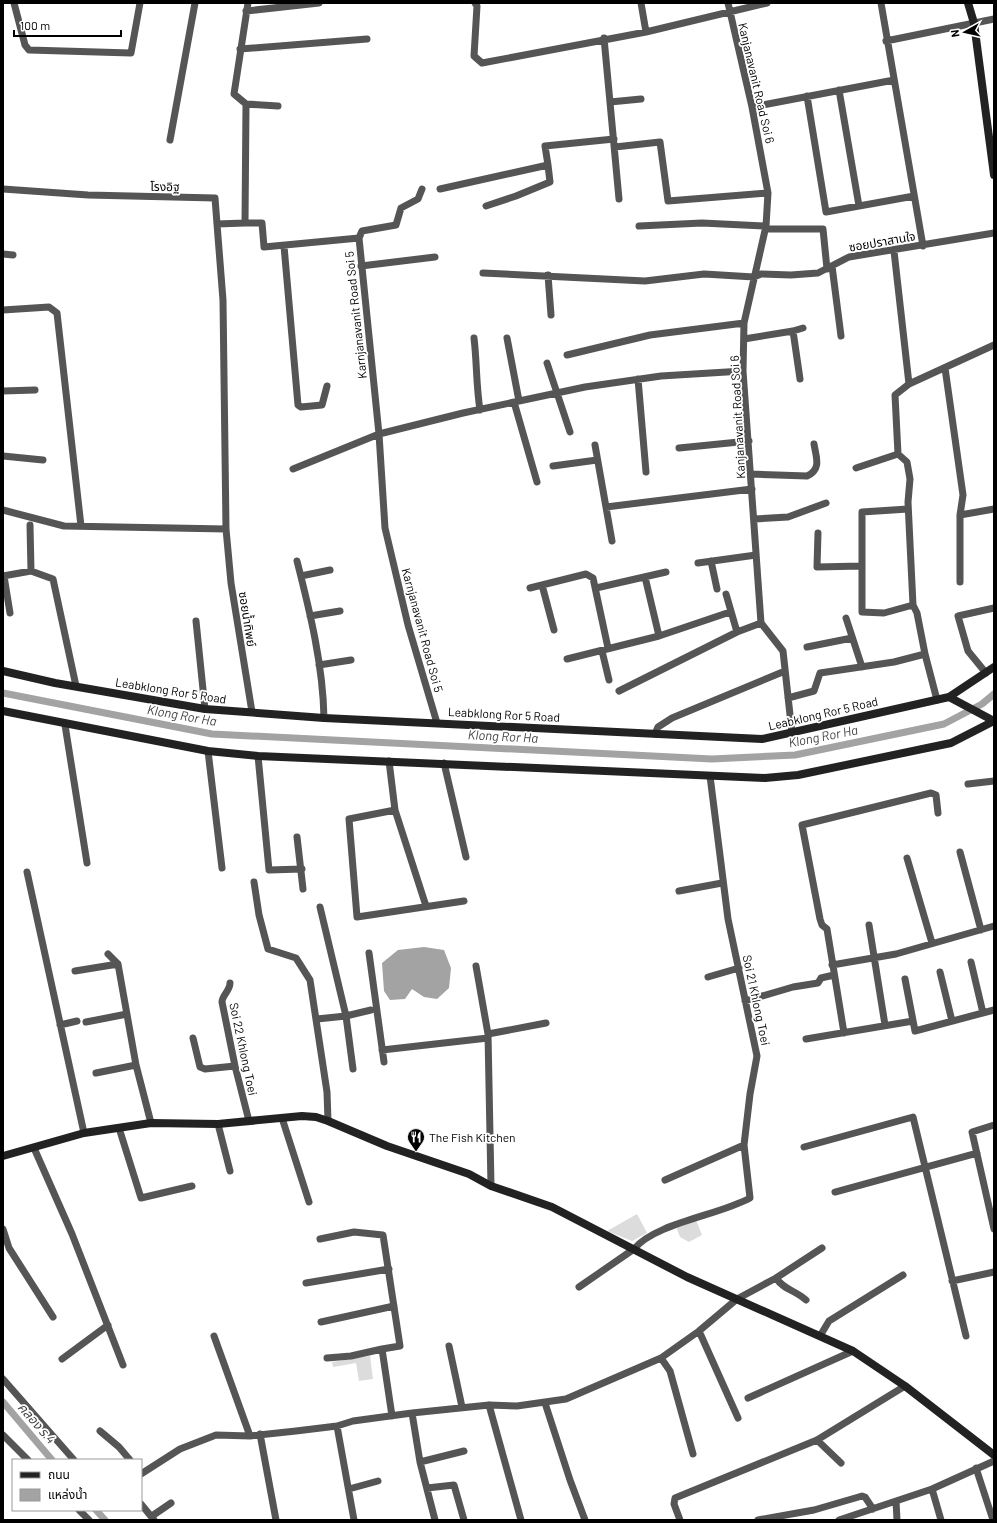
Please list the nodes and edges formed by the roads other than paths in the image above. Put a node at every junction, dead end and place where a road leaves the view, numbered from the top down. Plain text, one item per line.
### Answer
1 (14, 3) edge
2 (140, 3) edge
3 (195, 3) edge
4 (319, 3) edge
5 (475, 3) edge
6 (641, 3) edge
7 (728, 3) edge
8 (767, 3) edge
9 (881, 3) edge
10 (968, 3) edge
11 (247, 7) edge
12 (729, 11) junction
13 (994, 19) edge
14 (974, 23) junction
15 (646, 32) junction
16 (604, 38) junction
17 (367, 39) dead end
18 (886, 41) junction
19 (240, 49) junction
20 (894, 80) junction
21 (839, 90) junction
22 (807, 96) junction
23 (641, 99) dead end
24 (610, 102) junction
25 (246, 104) junction
26 (278, 106) dead end
27 (752, 108) junction
28 (614, 139) junction
29 (170, 140) dead end
30 (614, 147) junction
31 (548, 165) junction
32 (994, 174) edge
33 (3, 189) edge
34 (422, 189) dead end
35 (440, 189) dead end
36 (768, 193) junction
37 (914, 196) junction
38 (619, 199) dead end
39 (486, 206) dead end
40 (859, 206) junction
41 (245, 223) junction
42 (217, 224) junction
43 (639, 226) dead end
44 (765, 228) junction
45 (994, 233) edge
46 (359, 238) junction
47 (284, 246) junction
48 (923, 246) junction
49 (894, 251) junction
50 (3, 254) edge
51 (13, 255) dead end
52 (435, 257) dead end
53 (361, 266) junction
54 (829, 268) junction
55 (483, 273) dead end
56 (548, 276) junction
57 (754, 277) junction
58 (3, 310) edge
59 (551, 315) dead end
60 (744, 322) junction
61 (803, 328) dead end
62 (793, 332) junction
63 (841, 336) dead end
64 (474, 338) dead end
65 (507, 338) dead end
66 (744, 339) junction
67 (994, 345) edge
68 (567, 355) dead end
69 (547, 363) dead end
70 (946, 368) junction
71 (743, 371) junction
72 (638, 379) junction
73 (800, 379) dead end
74 (909, 384) junction
75 (327, 386) dead end
76 (35, 390) dead end
77 (3, 391) edge
78 (557, 393) junction
79 (517, 402) junction
80 (480, 410) junction
81 (570, 432) dead end
82 (379, 434) junction
83 (749, 441) junction
84 (814, 444) dead end
85 (595, 445) dead end
86 (679, 448) dead end
87 (898, 454) junction
88 (3, 456) edge
89 (43, 460) dead end
90 (597, 460) junction
91 (553, 466) dead end
92 (856, 468) dead end
93 (293, 469) dead end
94 (646, 472) dead end
95 (751, 474) junction
96 (537, 482) dead end
97 (752, 489) junction
98 (826, 503) dead end
99 (606, 507) junction
100 (908, 509) junction
101 (3, 510) edge
102 (994, 510) edge
103 (960, 515) junction
104 (754, 519) junction
105 (30, 525) dead end
106 (81, 526) junction
107 (226, 529) junction
108 (818, 533) dead end
109 (612, 542) dead end
110 (756, 555) junction
111 (297, 561) dead end
112 (711, 561) junction
113 (698, 563) dead end
114 (861, 566) junction
115 (330, 570) dead end
116 (31, 571) junction
117 (666, 572) dead end
118 (3, 576) edge
119 (301, 576) junction
120 (645, 577) junction
121 (960, 582) dead end
122 (542, 585) junction
123 (530, 588) dead end
124 (596, 588) junction
125 (717, 588) dead end
126 (726, 594) dead end
127 (913, 605) junction
128 (994, 608) edge
129 (340, 611) dead end
130 (730, 612) junction
131 (10, 613) dead end
132 (310, 616) junction
133 (846, 618) dead end
134 (196, 621) dead end
135 (761, 623) junction
136 (554, 630) dead end
137 (737, 632) junction
138 (659, 636) junction
139 (852, 638) junction
140 (807, 647) dead end
141 (605, 650) junction
142 (925, 654) junction
143 (567, 659) dead end
144 (351, 660) dead end
145 (319, 665) junction
146 (862, 667) junction
147 (994, 668) edge
148 (3, 671) edge
149 (785, 671) junction
150 (986, 673) junction
151 (609, 680) dead end
152 (76, 686) junction
153 (619, 691) dead end
154 (950, 697) junction
155 (788, 698) junction
156 (937, 700) junction
157 (205, 710) junction
158 (3, 711) edge
159 (252, 712) junction
160 (324, 718) junction
161 (994, 722) edge
162 (437, 723) junction
163 (65, 725) junction
164 (792, 733) junction
165 (655, 734) junction
166 (208, 751) junction
167 (258, 756) junction
168 (389, 761) junction
169 (444, 763) junction
170 (710, 776) junction
171 (994, 781) edge
172 (968, 784) dead end
173 (395, 810) junction
174 (938, 813) dead end
175 (298, 837) dead end
176 (960, 852) dead end
177 (466, 858) dead end
178 (907, 858) dead end
179 (87, 863) dead end
180 (222, 868) dead end
181 (302, 869) junction
182 (28, 872) dead end
183 (254, 882) dead end
184 (722, 883) junction
185 (303, 889) dead end
186 (679, 891) dead end
187 (464, 901) dead end
188 (426, 906) junction
189 (320, 907) dead end
190 (869, 925) dead end
191 (994, 926) edge
192 (981, 930) junction
193 (932, 943) junction
194 (369, 953) dead end
195 (108, 954) dead end
196 (874, 957) junction
197 (972, 962) dead end
198 (118, 964) junction
199 (832, 965) junction
200 (476, 966) dead end
201 (738, 968) junction
202 (75, 971) dead end
203 (940, 972) dead end
204 (834, 975) junction
205 (708, 977) dead end
206 (905, 979) dead end
207 (230, 983) dead end
208 (745, 1001) junction
209 (371, 1010) dead end
210 (994, 1010) edge
211 (983, 1013) junction
212 (127, 1014) junction
213 (346, 1016) junction
214 (317, 1019) junction
215 (913, 1020) junction
216 (77, 1021) dead end
217 (952, 1021) junction
218 (86, 1022) dead end
219 (546, 1023) dead end
220 (60, 1025) junction
221 (884, 1025) junction
222 (844, 1032) junction
223 (488, 1036) junction
224 (193, 1038) dead end
225 (806, 1039) dead end
226 (382, 1050) junction
227 (384, 1062) dead end
228 (136, 1065) junction
229 (234, 1066) junction
230 (353, 1069) dead end
231 (96, 1073) dead end
232 (282, 1118) junction
233 (328, 1120) junction
234 (249, 1122) junction
235 (151, 1123) junction
236 (218, 1124) junction
237 (994, 1125) edge
238 (119, 1128) junction
239 (84, 1133) junction
240 (744, 1145) junction
241 (804, 1147) dead end
242 (34, 1148) junction
243 (977, 1153) junction
244 (3, 1156) edge
245 (925, 1167) junction
246 (230, 1171) dead end
247 (665, 1180) dead end
248 (192, 1186) dead end
249 (491, 1186) junction
250 (835, 1192) dead end
251 (309, 1202) dead end
252 (3, 1229) edge
253 (994, 1229) edge
254 (320, 1239) dead end
255 (822, 1248) dead end
256 (634, 1249) junction
257 (389, 1269) junction
258 (994, 1272) edge
259 (903, 1275) dead end
260 (776, 1278) junction
261 (952, 1280) junction
262 (306, 1283) dead end
263 (579, 1287) dead end
264 (737, 1299) junction
265 (806, 1300) dead end
266 (394, 1306) junction
267 (53, 1317) dead end
268 (321, 1322) dead end
269 (108, 1326) junction
270 (699, 1331) junction
271 (214, 1336) dead end
272 (820, 1336) junction
273 (966, 1336) dead end
274 (450, 1346) dead end
275 (382, 1349) junction
276 (853, 1351) junction
277 (327, 1358) dead end
278 (661, 1358) junction
279 (62, 1360) dead end
280 (123, 1365) dead end
281 (3, 1379) edge
282 (905, 1386) junction
283 (748, 1398) dead end
284 (545, 1403) junction
285 (488, 1405) junction
286 (462, 1407) junction
287 (412, 1413) junction
288 (392, 1416) junction
289 (738, 1418) dead end
290 (338, 1426) junction
291 (100, 1431) dead end
292 (260, 1434) junction
293 (3, 1435) edge
294 (250, 1436) junction
295 (817, 1440) junction
296 (464, 1451) dead end
297 (693, 1454) dead end
298 (994, 1455) edge
299 (27, 1459) edge
300 (73, 1459) edge
301 (129, 1459) edge
302 (420, 1462) junction
303 (994, 1462) edge
304 (841, 1463) dead end
305 (976, 1468) junction
306 (142, 1472) edge
307 (378, 1481) dead end
308 (427, 1488) junction
309 (349, 1489) junction
310 (932, 1489) junction
311 (896, 1501) junction
312 (171, 1503) dead end
313 (142, 1505) edge
314 (873, 1509) junction
315 (80, 1511) edge
316 (153, 1518) edge
317 (89, 1520) edge
318 (276, 1520) edge
319 (354, 1520) edge
320 (435, 1520) edge
321 (464, 1520) edge
322 (522, 1520) edge
323 (585, 1520) edge
324 (680, 1520) edge
325 (758, 1520) edge
326 (839, 1520) edge
327 (897, 1520) edge
328 (941, 1520) edge
329 (994, 1520) edge

1 - 2 street
3 - 29 street
4 - 11 street
5 - 16 street
6 - 15 street
7 - 12 street, Kanjanavanit Road Soi 6
8 - 12 street
9 - 18 street
10 - 14 street
11 - 19 street
12 - 15 street
12 - 27 street, Kanjanavanit Road Soi 6
13 - 14 street
14 - 18 street
14 - 32 street
15 - 16 street
16 - 24 street
17 - 19 street
18 - 20 street
19 - 25 street
20 - 21 street
20 - 37 street
21 - 22 street
21 - 40 street
22 - 27 street
22 - 40 street
23 - 24 street
24 - 28 street
25 - 26 street
25 - 41 street
27 - 36 street, Kanjanavanit Road Soi 6
28 - 30 street
28 - 31 street
30 - 36 street
30 - 38 street
31 - 35 street
31 - 39 street
33 - 42 street, โรงอิฐ
34 - 46 street
36 - 44 street, Kanjanavanit Road Soi 6
37 - 40 street
37 - 48 street
41 - 42 street
41 - 47 street, Karnjanavanit Road Soi 5
42 - 107 street, ซอยน้ำทิพย์
43 - 44 street
44 - 54 street
44 - 57 street, Kanjanavanit Road Soi 6
45 - 48 street, ซอยปราสานใจ
46 - 47 street, Karnjanavanit Road Soi 5
46 - 53 street, Karnjanavanit Road Soi 5
47 - 75 street
48 - 49 street, ซอยปราสานใจ
49 - 54 street, ซอยปราสานใจ
49 - 74 street
50 - 51 street
52 - 53 street
53 - 82 street, Karnjanavanit Road Soi 5
54 - 57 street, ซอยปราสานใจ
54 - 63 street
55 - 56 street, ซอยปราสานใจ
56 - 57 street, ซอยปราสานใจ
56 - 59 street
57 - 60 street, Kanjanavanit Road Soi 6
58 - 106 street
60 - 66 street, Kanjanavanit Road Soi 6
60 - 68 street
61 - 62 street
62 - 66 street
62 - 73 street
64 - 80 street
65 - 79 street
66 - 71 street, Kanjanavanit Road Soi 6
67 - 70 street
69 - 78 street
70 - 74 street
70 - 103 street
71 - 72 street
71 - 83 street, Kanjanavanit Road Soi 6
72 - 78 street
72 - 94 street
74 - 87 street
76 - 77 street
78 - 79 street
78 - 81 street
79 - 80 street
79 - 96 street
80 - 82 street
82 - 93 street
82 - 162 street, Karnjanavanit Road Soi 5
83 - 86 street
83 - 95 street, Kanjanavanit Road Soi 6
84 - 95 street
85 - 90 street
87 - 92 street
87 - 100 street
88 - 89 street
90 - 91 street
90 - 99 street
95 - 97 street, Kanjanavanit Road Soi 6
97 - 99 street
97 - 104 street, Kanjanavanit Road Soi 6
98 - 104 street
99 - 109 street
100 - 114 street
100 - 127 street
101 - 106 street
102 - 103 street
103 - 121 street
104 - 110 street, Kanjanavanit Road Soi 6
105 - 116 street
106 - 107 street
107 - 159 street, ซอยน้ำทิพย์
108 - 114 street
110 - 112 street
110 - 135 street, Kanjanavanit Road Soi 6
111 - 119 street
112 - 113 street
112 - 125 street
114 - 127 street
115 - 119 street
116 - 118 street
116 - 152 street
117 - 120 street
118 - 131 street
119 - 132 street
120 - 124 street
120 - 138 street
122 - 123 street
122 - 124 street
122 - 136 street
124 - 141 street
126 - 130 street
127 - 142 street
128 - 150 street
129 - 132 street
130 - 137 street
130 - 138 street
132 - 145 street
133 - 139 street
134 - 157 street
135 - 137 street
135 - 149 street
137 - 153 street
138 - 141 street
139 - 140 street
139 - 146 street
141 - 143 street
141 - 151 street
142 - 146 street
142 - 156 street
144 - 145 street
145 - 160 street
146 - 155 street
147 - 150 street, Leabklong Ror 5 Road
148 - 152 street, Leabklong Ror 5 Road
149 - 155 street
149 - 165 street
150 - 154 street, Leabklong Ror 5 Road
152 - 157 street, Leabklong Ror 5 Road
154 - 156 street, Leabklong Ror 5 Road
154 - 161 street
155 - 164 street
156 - 164 street, Leabklong Ror 5 Road
157 - 159 street, Leabklong Ror 5 Road
158 - 163 street
159 - 160 street, Leabklong Ror 5 Road
160 - 162 street, Leabklong Ror 5 Road
161 - 170 street
162 - 165 street, Leabklong Ror 5 Road
163 - 166 street
163 - 179 street
164 - 165 street, Leabklong Ror 5 Road
166 - 167 street
166 - 180 street
167 - 168 street
167 - 181 street
168 - 169 street
168 - 173 street
169 - 170 street
169 - 177 street
170 - 184 street, Soi 21 Khlong Toei
171 - 172 street
173 - 188 street
173 - 188 street
174 - 199 street
175 - 181 street
176 - 192 street
178 - 193 street
181 - 185 street
182 - 220 street
183 - 214 street
184 - 186 street
184 - 201 street, Soi 21 Khlong Toei
187 - 188 street
189 - 213 street
190 - 196 street
191 - 192 street
192 - 193 street
193 - 196 street
194 - 226 street
195 - 198 street
196 - 199 street
196 - 221 street
197 - 211 street
198 - 202 street
198 - 212 street
199 - 204 street
200 - 223 street
201 - 205 street
201 - 208 street, Soi 21 Khlong Toei
203 - 217 street
204 - 208 street
204 - 222 street
206 - 215 street
207 - 229 street, Soi 22 Khlong Toei
208 - 240 street, Soi 21 Khlong Toei
209 - 213 street
210 - 211 street
211 - 217 street
212 - 218 street
212 - 228 street
213 - 214 street
213 - 230 street
214 - 233 street
215 - 217 street
215 - 221 street
216 - 220 street
219 - 223 street
220 - 239 street
221 - 222 street
222 - 225 street
223 - 226 street
223 - 249 street
224 - 229 street
226 - 227 street
228 - 231 street
228 - 235 street
229 - 234 street, Soi 22 Khlong Toei
232 - 233 street
232 - 234 street
232 - 251 street
233 - 249 street
234 - 236 street
235 - 236 street
235 - 238 street
236 - 246 street
237 - 243 street
238 - 239 street
238 - 248 street
239 - 242 street
240 - 247 street
240 - 256 street, Soi 21 Khlong Toei
241 - 245 street
242 - 244 street
242 - 269 street
243 - 245 street
243 - 253 street
245 - 250 street
245 - 261 street
249 - 256 street
252 - 267 street
254 - 257 street
255 - 260 street
256 - 263 street
256 - 264 street
257 - 262 street
257 - 266 street
258 - 261 street
259 - 272 street
260 - 264 street
260 - 265 street
261 - 273 street
264 - 270 street
264 - 272 street
266 - 268 street
266 - 275 street
269 - 279 street
269 - 280 street
270 - 278 street
270 - 289 street
271 - 294 street
272 - 276 street
274 - 286 street
275 - 277 street
275 - 288 street
276 - 282 street
276 - 283 street
278 - 284 street
278 - 297 street
281 - 300 street
282 - 295 street
282 - 298 street
284 - 285 street
284 - 323 street
285 - 286 street
285 - 322 street
286 - 287 street
287 - 288 street
287 - 302 street
288 - 290 street
290 - 292 street
290 - 309 street
291 - 301 street
292 - 294 street
292 - 318 street
293 - 299 street
294 - 306 street
295 - 304 street
295 - 324 street
296 - 302 street
302 - 308 street
303 - 305 street
305 - 310 street
305 - 329 street
307 - 309 street
308 - 320 street
308 - 321 street
309 - 319 street
310 - 311 street
310 - 328 street
311 - 314 street
311 - 327 street
312 - 316 street
313 - 316 street
314 - 325 street
314 - 326 street
315 - 317 street

